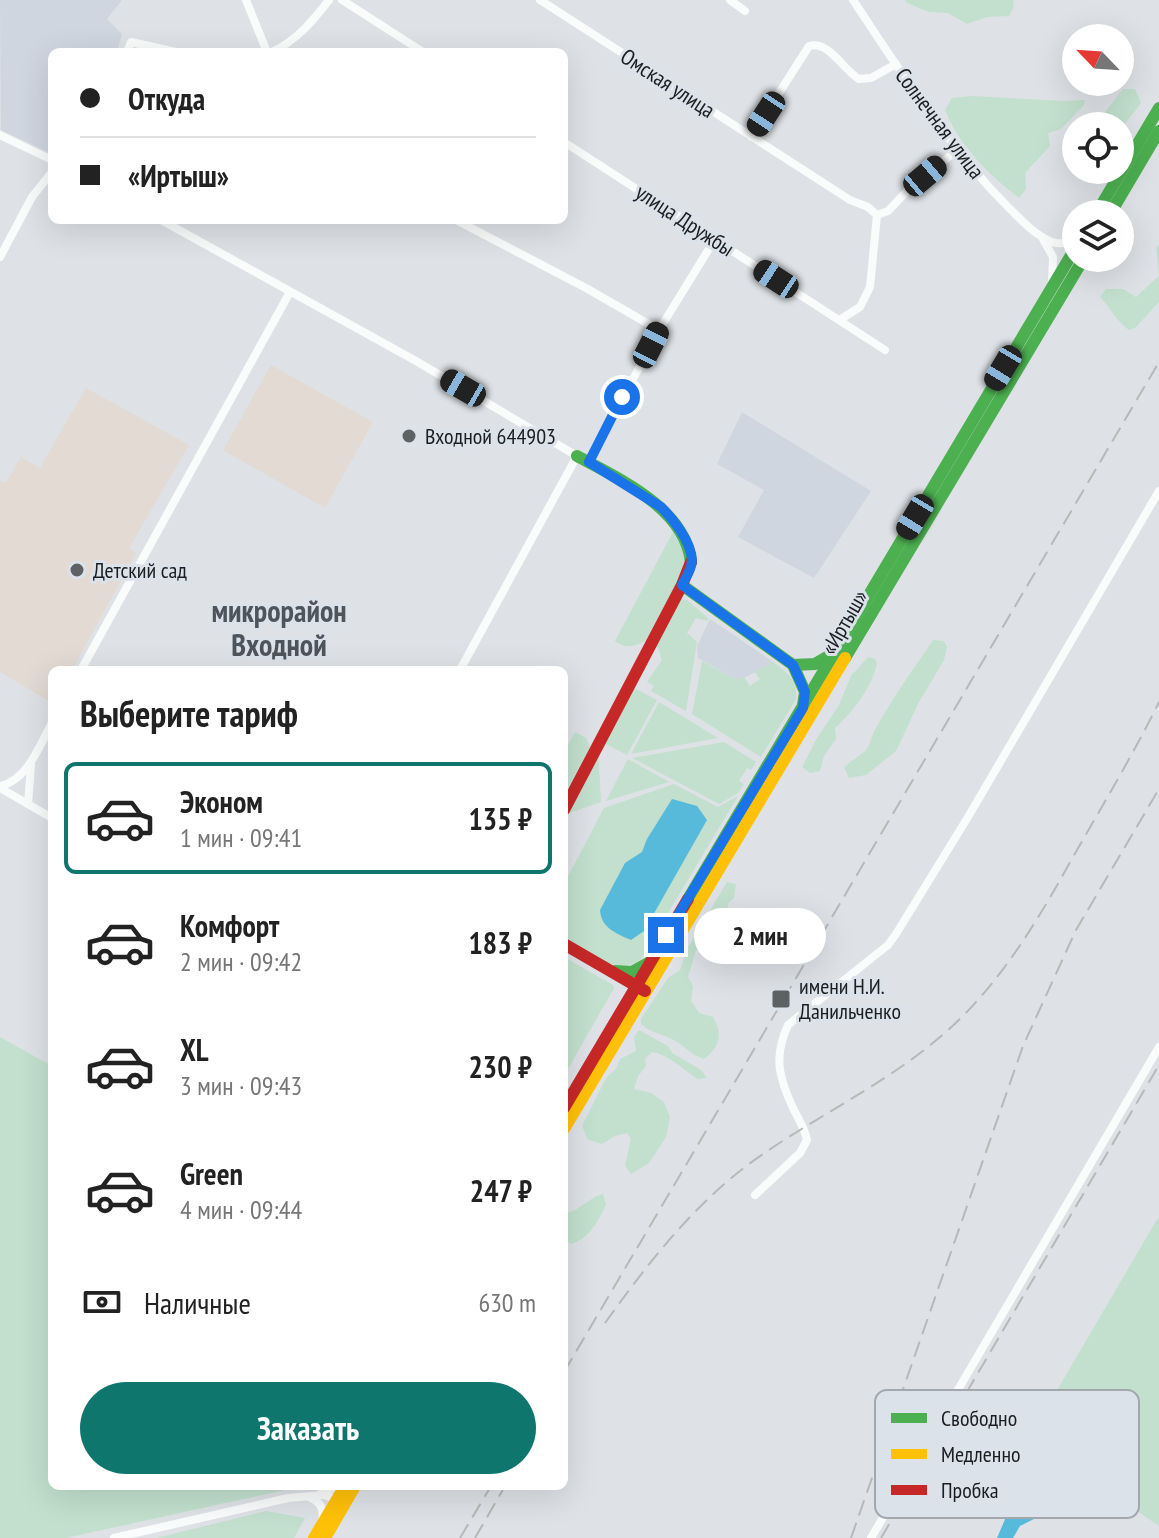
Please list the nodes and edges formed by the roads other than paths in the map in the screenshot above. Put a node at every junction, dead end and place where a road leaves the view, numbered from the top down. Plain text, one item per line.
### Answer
1 (246, 0) edge
2 (329, 0) edge
3 (342, 0) edge
4 (540, 0) edge
5 (730, 0) edge
6 (853, 0) edge
7 (745, 11) dead end
8 (129, 48) edge
9 (158, 48) edge
10 (267, 48) edge
11 (278, 48) edge
12 (417, 48) edge
13 (896, 64) junction
14 (1159, 108) edge
15 (1159, 131) edge
16 (0, 135) edge
17 (751, 137) junction
18 (568, 145) edge
19 (957, 150) junction
20 (48, 158) edge
21 (48, 177) edge
22 (1104, 200) edge
23 (1118, 200) edge
24 (877, 215) junction
25 (168, 224) edge
26 (464, 224) edge
27 (1040, 235) junction
28 (715, 239) junction
29 (1062, 243) edge
30 (0, 257) edge
31 (1062, 270) edge
32 (1076, 272) edge
33 (1051, 288) junction
34 (290, 292) junction
35 (841, 319) junction
36 (659, 330) junction
37 (885, 350) dead end
38 (583, 459) junction
39 (1159, 491) edge
40 (682, 585) junction
41 (835, 651) junction
42 (793, 665) junction
43 (86, 666) edge
44 (462, 666) edge
45 (803, 708) junction
46 (48, 730) edge
47 (33, 758) junction
48 (0, 787) edge
49 (568, 802) edge
50 (28, 804) junction
51 (48, 816) edge
52 (568, 946) edge
53 (650, 962) junction
54 (608, 969) junction
55 (641, 988) junction
56 (622, 1010) junction
57 (1159, 1047) edge
58 (568, 1101) edge
59 (568, 1122) edge
60 (755, 1195) dead end
61 (958, 1390) edge
62 (311, 1496) junction
63 (340, 1496) edge
64 (883, 1518) edge
65 (320, 1535) edge
66 (114, 1538) edge
67 (871, 1538) edge

1 - 10 street
2 - 11 street
3 - 12 street
4 - 17 street, Омская улица
5 - 7 street
6 - 13 street, Солнечная улица
8 - 9 street
13 - 17 street
13 - 19 street, Солнечная улица
14 - 22 main road
15 - 23 main road
16 - 20 street
17 - 24 street, Омская улица
18 - 28 street, улица Дружбы
19 - 24 street
19 - 27 street, Солнечная улица
21 - 30 street
24 - 35 street
25 - 34 street
26 - 36 street
27 - 29 street
27 - 33 street
28 - 35 street, улица Дружбы
28 - 36 street
31 - 33 main road, «Иртыш»
32 - 55 main road, «Иртыш»
33 - 41 main road, «Иртыш»
34 - 38 street
34 - 43 street
35 - 37 street, улица Дружбы
36 - 38 street
38 - 40 main road
38 - 44 street
39 - 60 street
40 - 42 main road
40 - 49 main road
41 - 42 main road
41 - 45 main road, «Иртыш»
42 - 45 main road
45 - 53 main road, «Иртыш»
46 - 47 street
47 - 48 street
47 - 50 street
48 - 50 street
50 - 51 street
52 - 54 main road
53 - 54 main road
53 - 55 main road, «Иртыш»
54 - 55 main road
54 - 56 main road
55 - 56 main road, «Иртыш»
55 - 59 main road, «Иртыш»
56 - 58 main road, «Иртыш»
57 - 61 street
62 - 63 street
62 - 65 street
62 - 66 street
63 - 65 main road
64 - 67 street

